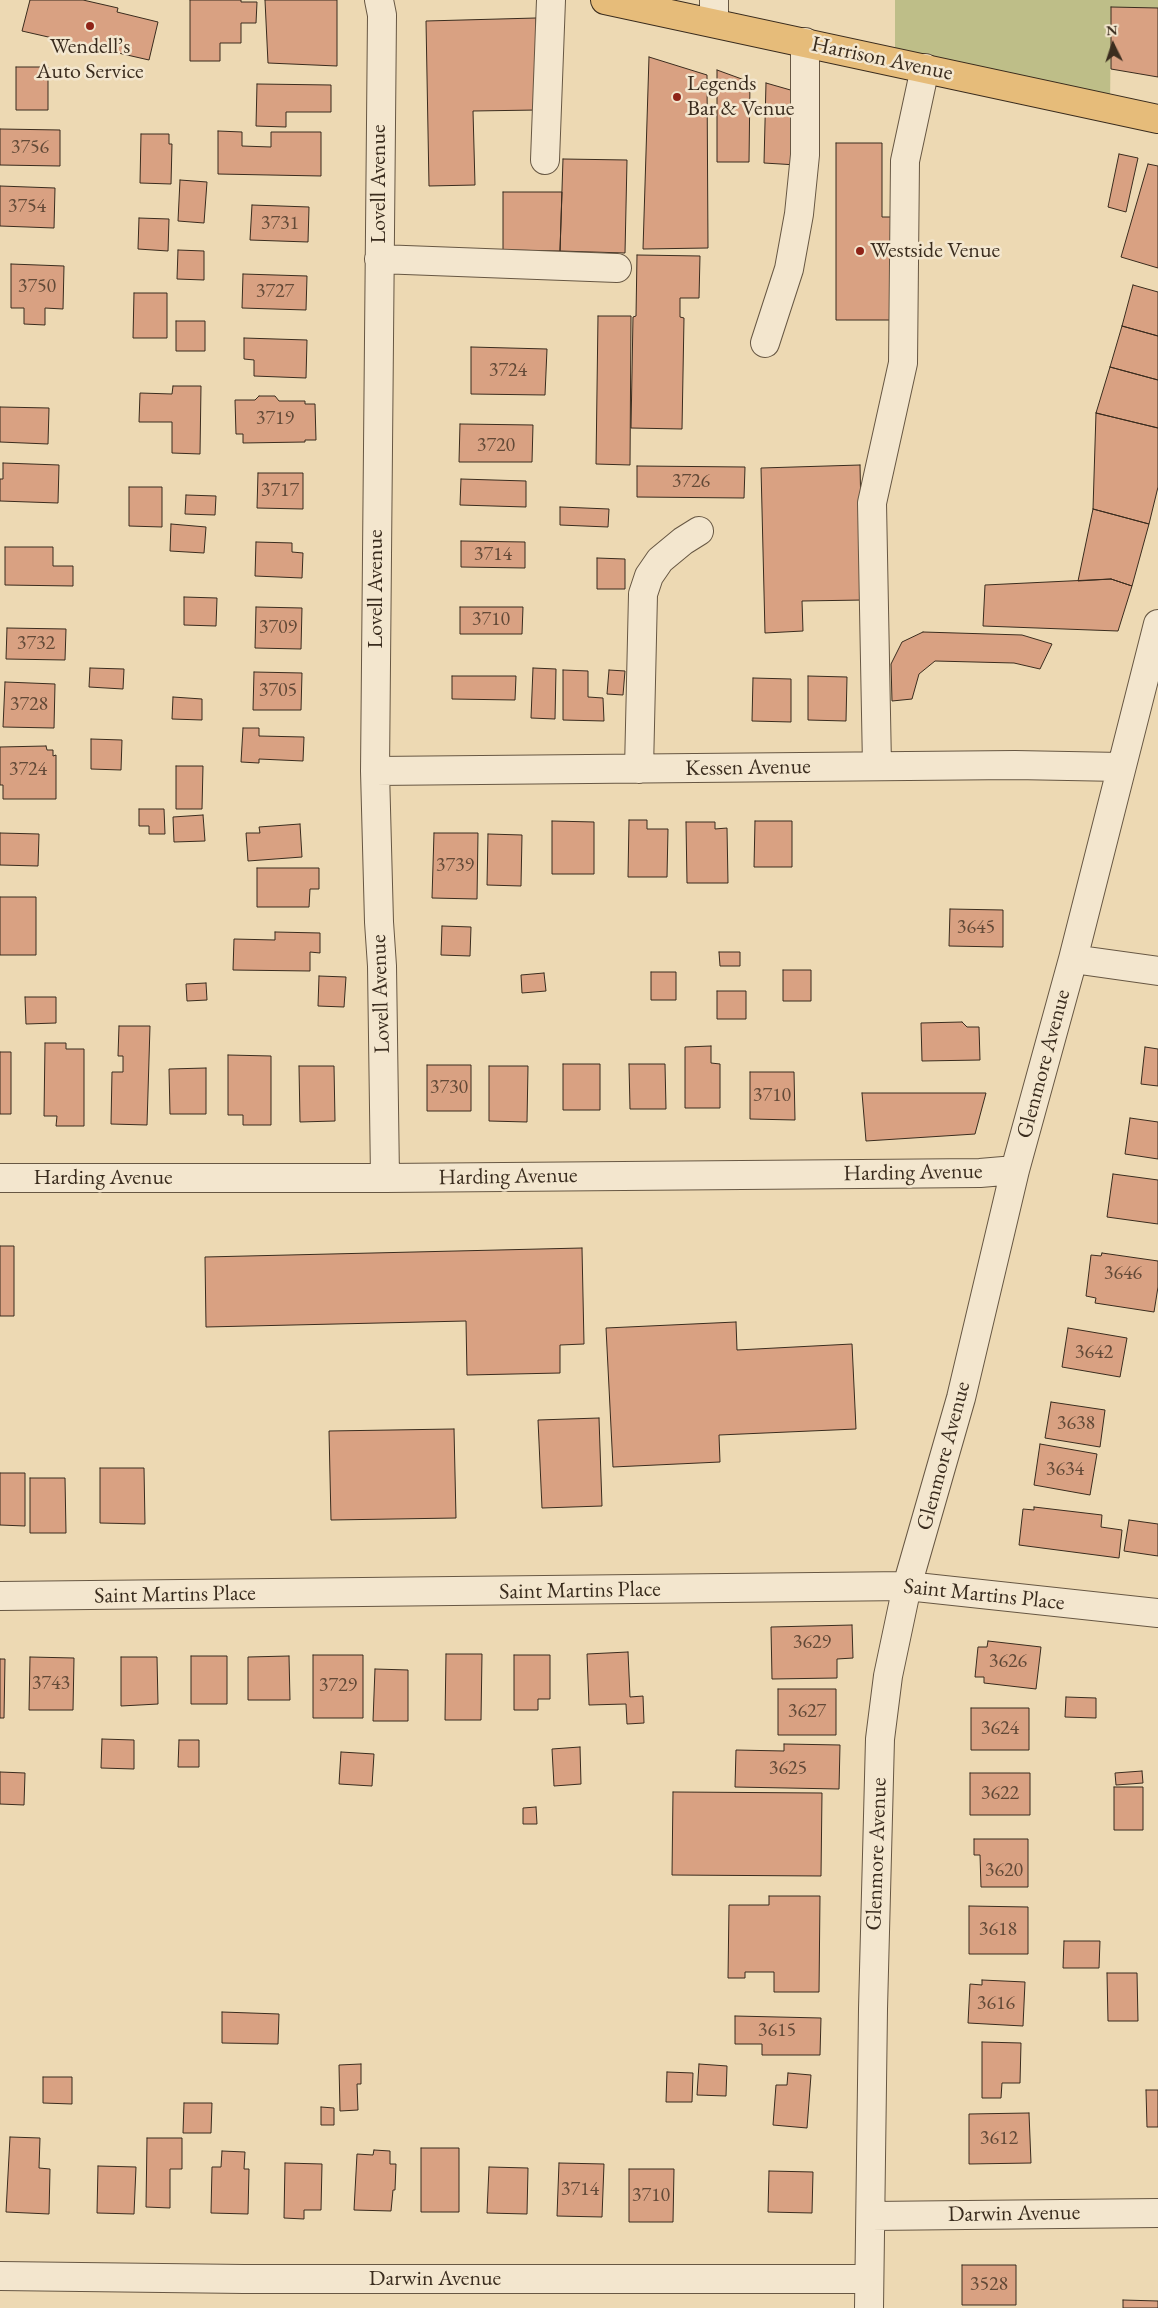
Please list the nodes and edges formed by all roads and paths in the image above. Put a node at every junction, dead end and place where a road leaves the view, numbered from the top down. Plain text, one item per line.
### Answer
1 (380, 0) edge
2 (551, 0) edge
3 (605, 0) edge
4 (714, 11) edge
5 (805, 42) junction
6 (925, 68) junction
7 (1158, 119) edge
8 (545, 160) dead end
9 (379, 259) junction
10 (617, 268) dead end
11 (765, 343) dead end
12 (699, 531) dead end
13 (1158, 624) edge
14 (877, 766) junction
15 (1121, 767) junction
16 (639, 769) junction
17 (375, 771) junction
18 (1073, 959) junction
19 (1158, 971) edge
20 (1015, 1170) junction
21 (0, 1178) edge
22 (385, 1178) junction
23 (907, 1586) junction
24 (0, 1596) edge
25 (1158, 1613) edge
26 (1158, 2213) edge
27 (870, 2216) junction
28 (0, 2276) edge
29 (870, 2279) junction
30 (869, 2308) edge

1 - 9 street, Lovell Avenue
2 - 8 street
3 - 4 main road, Harrison Avenue
4 - 5 main road, Harrison Avenue
5 - 6 main road, Harrison Avenue
5 - 11 street
6 - 7 main road, Harrison Avenue
6 - 14 street
9 - 10 street
9 - 17 street, Lovell Avenue
12 - 16 street
13 - 15 street, Glenmore Avenue
14 - 15 street, Kessen Avenue
14 - 16 street, Kessen Avenue
15 - 18 street, Glenmore Avenue
16 - 17 street, Kessen Avenue
17 - 22 street, Lovell Avenue
18 - 19 street
18 - 20 street, Glenmore Avenue
20 - 22 street, Harding Avenue
20 - 23 street, Glenmore Avenue
21 - 22 street, Harding Avenue
23 - 24 street, Saint Martins Place
23 - 25 street, Saint Martins Place
23 - 27 street, Glenmore Avenue
26 - 27 street, Darwin Avenue
27 - 29 street, Glenmore Avenue
28 - 29 street, Darwin Avenue
29 - 30 street, Glenmore Avenue

